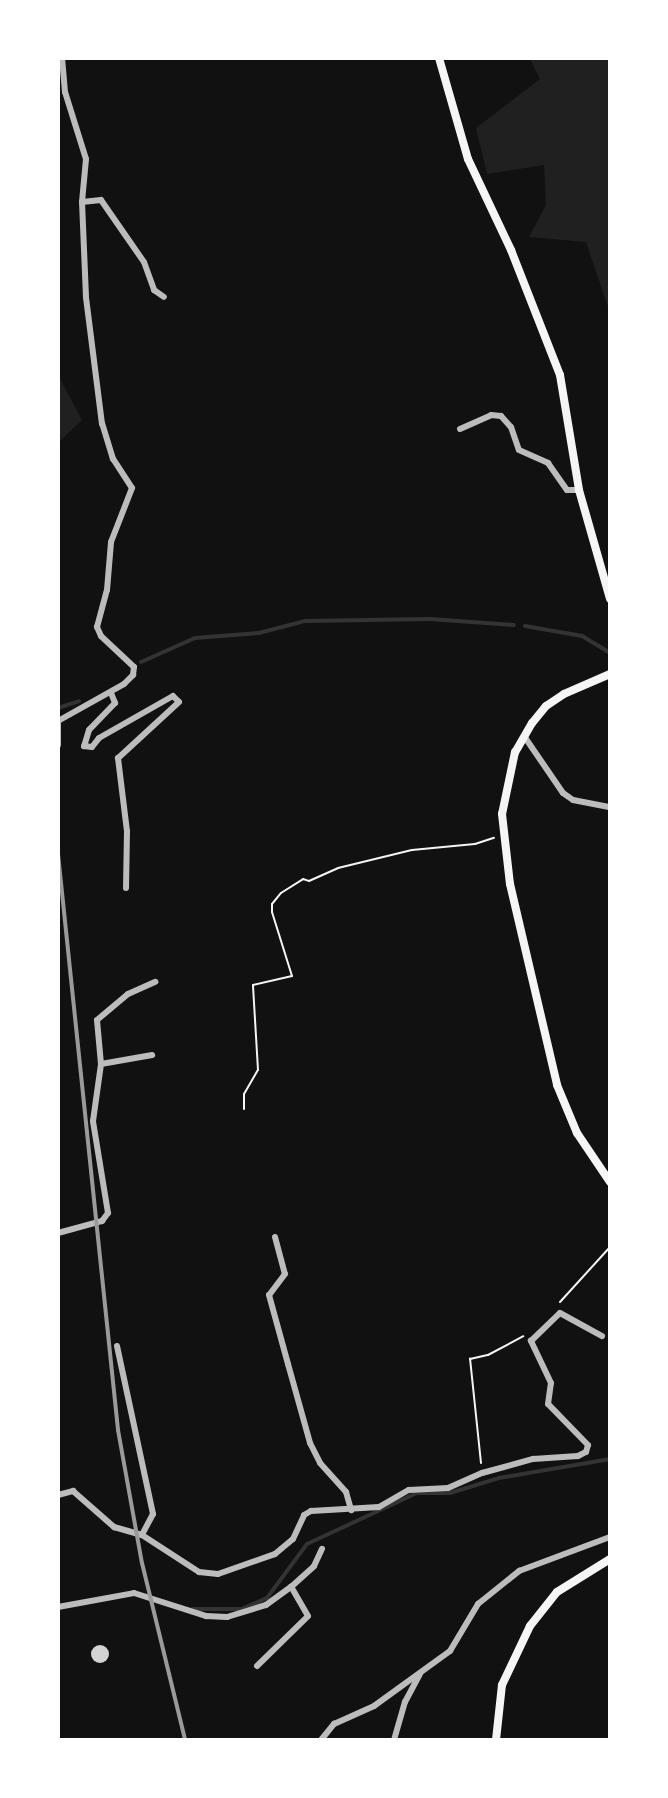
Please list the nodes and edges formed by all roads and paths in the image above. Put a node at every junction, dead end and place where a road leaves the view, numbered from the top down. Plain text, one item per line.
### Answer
1 (62, 58) edge
2 (439, 58) edge
3 (82, 202) junction
4 (164, 297) dead end
5 (460, 429) dead end
6 (579, 490) junction
7 (609, 599) edge
8 (609, 674) edge
9 (111, 693) junction
10 (58, 722) edge
11 (524, 736) junction
12 (58, 745) edge
13 (609, 807) edge
14 (502, 834) junction
15 (126, 888) dead end
16 (155, 982) dead end
17 (152, 1055) dead end
18 (102, 1064) junction
19 (244, 1109) dead end
20 (609, 1182) edge
21 (58, 1233) edge
22 (275, 1237) dead end
23 (609, 1247) edge
24 (556, 1306) dead end
25 (529, 1333) dead end
26 (602, 1336) dead end
27 (117, 1346) dead end
28 (482, 1473) junction
29 (58, 1495) edge
30 (351, 1510) junction
31 (142, 1535) junction
32 (609, 1537) edge
33 (322, 1549) dead end
34 (609, 1559) edge
35 (291, 1587) junction
36 (58, 1607) edge
37 (257, 1666) dead end
38 (420, 1674) junction
39 (321, 1740) edge
40 (394, 1740) edge
41 (496, 1740) edge

1 - 3 street
2 - 6 main road
3 - 4 street
3 - 9 street
5 - 6 street
6 - 7 main road
8 - 11 main road
9 - 10 street
9 - 15 street
10 - 12 street
11 - 13 street
11 - 14 main road
14 - 19 path
14 - 20 main road
16 - 18 street
17 - 18 street
18 - 21 street
22 - 30 street
23 - 24 path
25 - 28 path
26 - 28 street
27 - 31 street
28 - 30 street
29 - 31 street
30 - 31 street
32 - 38 street
33 - 35 street
34 - 41 main road
35 - 36 street
35 - 37 street
38 - 39 street
38 - 40 street

